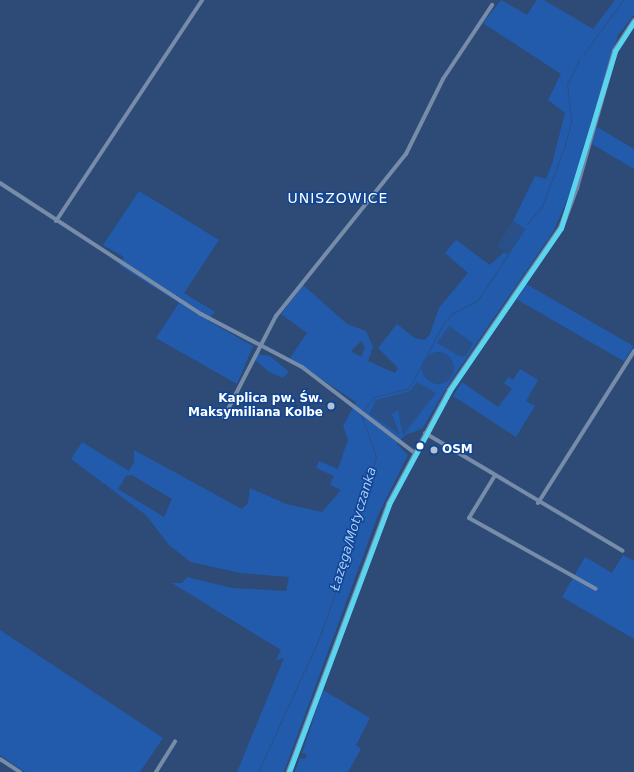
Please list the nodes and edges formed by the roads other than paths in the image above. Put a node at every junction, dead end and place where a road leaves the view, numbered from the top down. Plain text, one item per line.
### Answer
1 (202, 0) edge
2 (492, 5) dead end
3 (634, 22) edge
4 (0, 183) edge
5 (56, 221) junction
6 (260, 345) junction
7 (634, 351) edge
8 (224, 417) dead end
9 (425, 433) junction
10 (415, 453) junction
11 (494, 477) junction
12 (538, 503) junction
13 (622, 552) dead end
14 (596, 589) dead end
15 (175, 741) dead end
16 (0, 759) edge
17 (20, 772) edge
18 (156, 772) edge
19 (289, 772) edge

1 - 5 street
2 - 6 street
3 - 9 street
4 - 5 street
5 - 6 street
6 - 8 street
6 - 10 street
7 - 12 street
9 - 10 street
9 - 11 street
10 - 19 street
11 - 12 street
11 - 14 street
12 - 13 street
15 - 18 street
16 - 17 street

